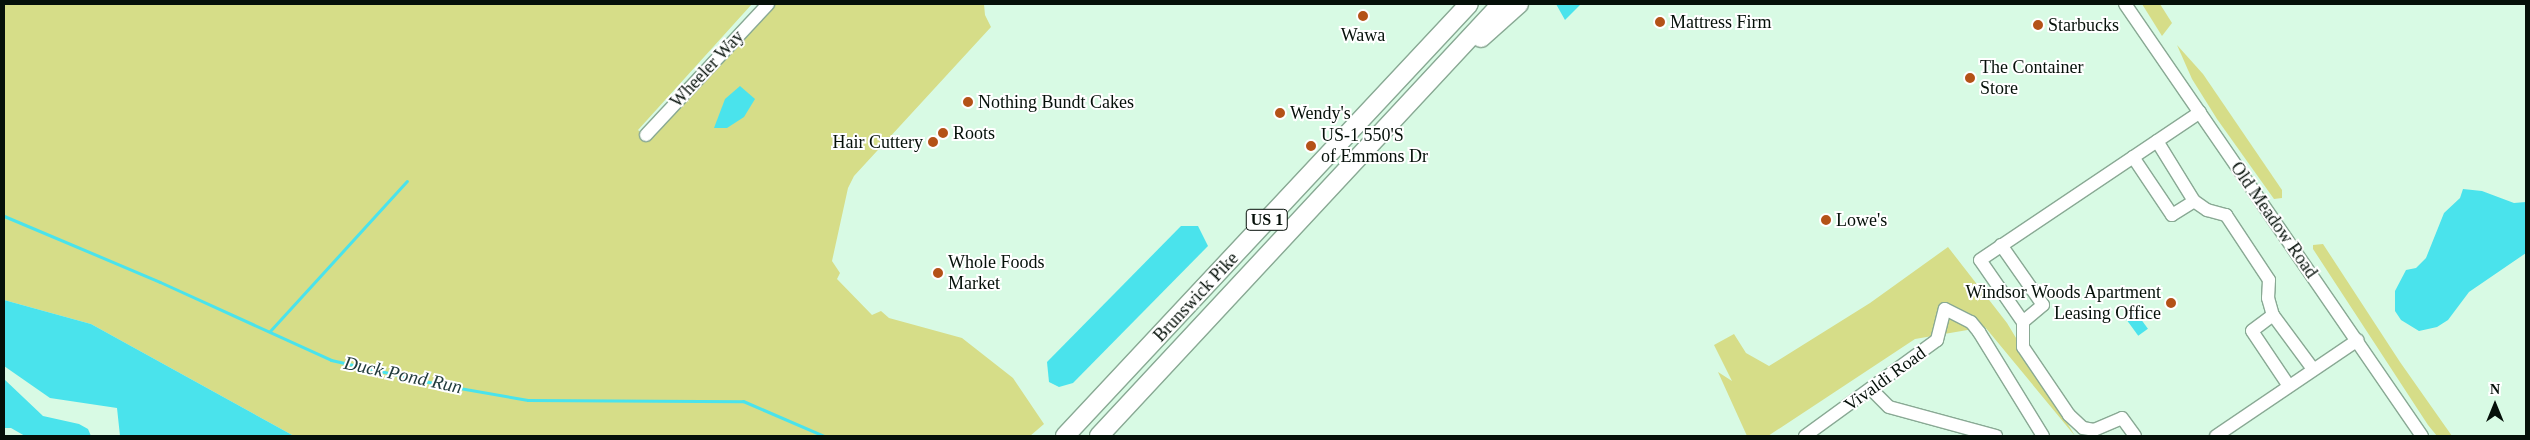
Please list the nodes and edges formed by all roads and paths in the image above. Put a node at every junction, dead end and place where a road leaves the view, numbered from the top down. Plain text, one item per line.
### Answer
1 (768, 4) edge
2 (1469, 4) edge
3 (1500, 4) edge
4 (1519, 4) edge
5 (2125, 4) edge
6 (1454, 12) edge
7 (1418, 89) junction
8 (2200, 112) junction
9 (646, 135) dead end
10 (2158, 141) junction
11 (2133, 157) junction
12 (2194, 201) junction
13 (2002, 245) junction
14 (2274, 315) junction
15 (2023, 322) junction
16 (2358, 340) junction
17 (2313, 369) junction
18 (2289, 386) junction
19 (1872, 389) junction
20 (1066, 436) edge
21 (1098, 436) edge
22 (1805, 436) edge
23 (1996, 436) edge
24 (2043, 436) edge
25 (2135, 436) edge
26 (2216, 436) edge
27 (2422, 436) edge

1 - 9 street, Wheeler Way
2 - 6 highway, Brunswick Pike / US 1
3 - 7 highway, Brunswick Pike / US 1
4 - 7 highway
5 - 8 street, Old Meadow Road
6 - 20 highway, Brunswick Pike / US 1
7 - 21 highway, Brunswick Pike / US 1
8 - 10 street
8 - 16 street, Old Meadow Road
10 - 11 street
10 - 12 street
11 - 12 street
11 - 13 street
12 - 14 street
13 - 15 street
13 - 15 street
14 - 17 street
14 - 18 street
15 - 25 street
16 - 17 street
16 - 27 street, Old Meadow Road
17 - 18 street
18 - 26 street
19 - 22 street, Vivaldi Road
19 - 23 street
19 - 24 street, Vivaldi Road

